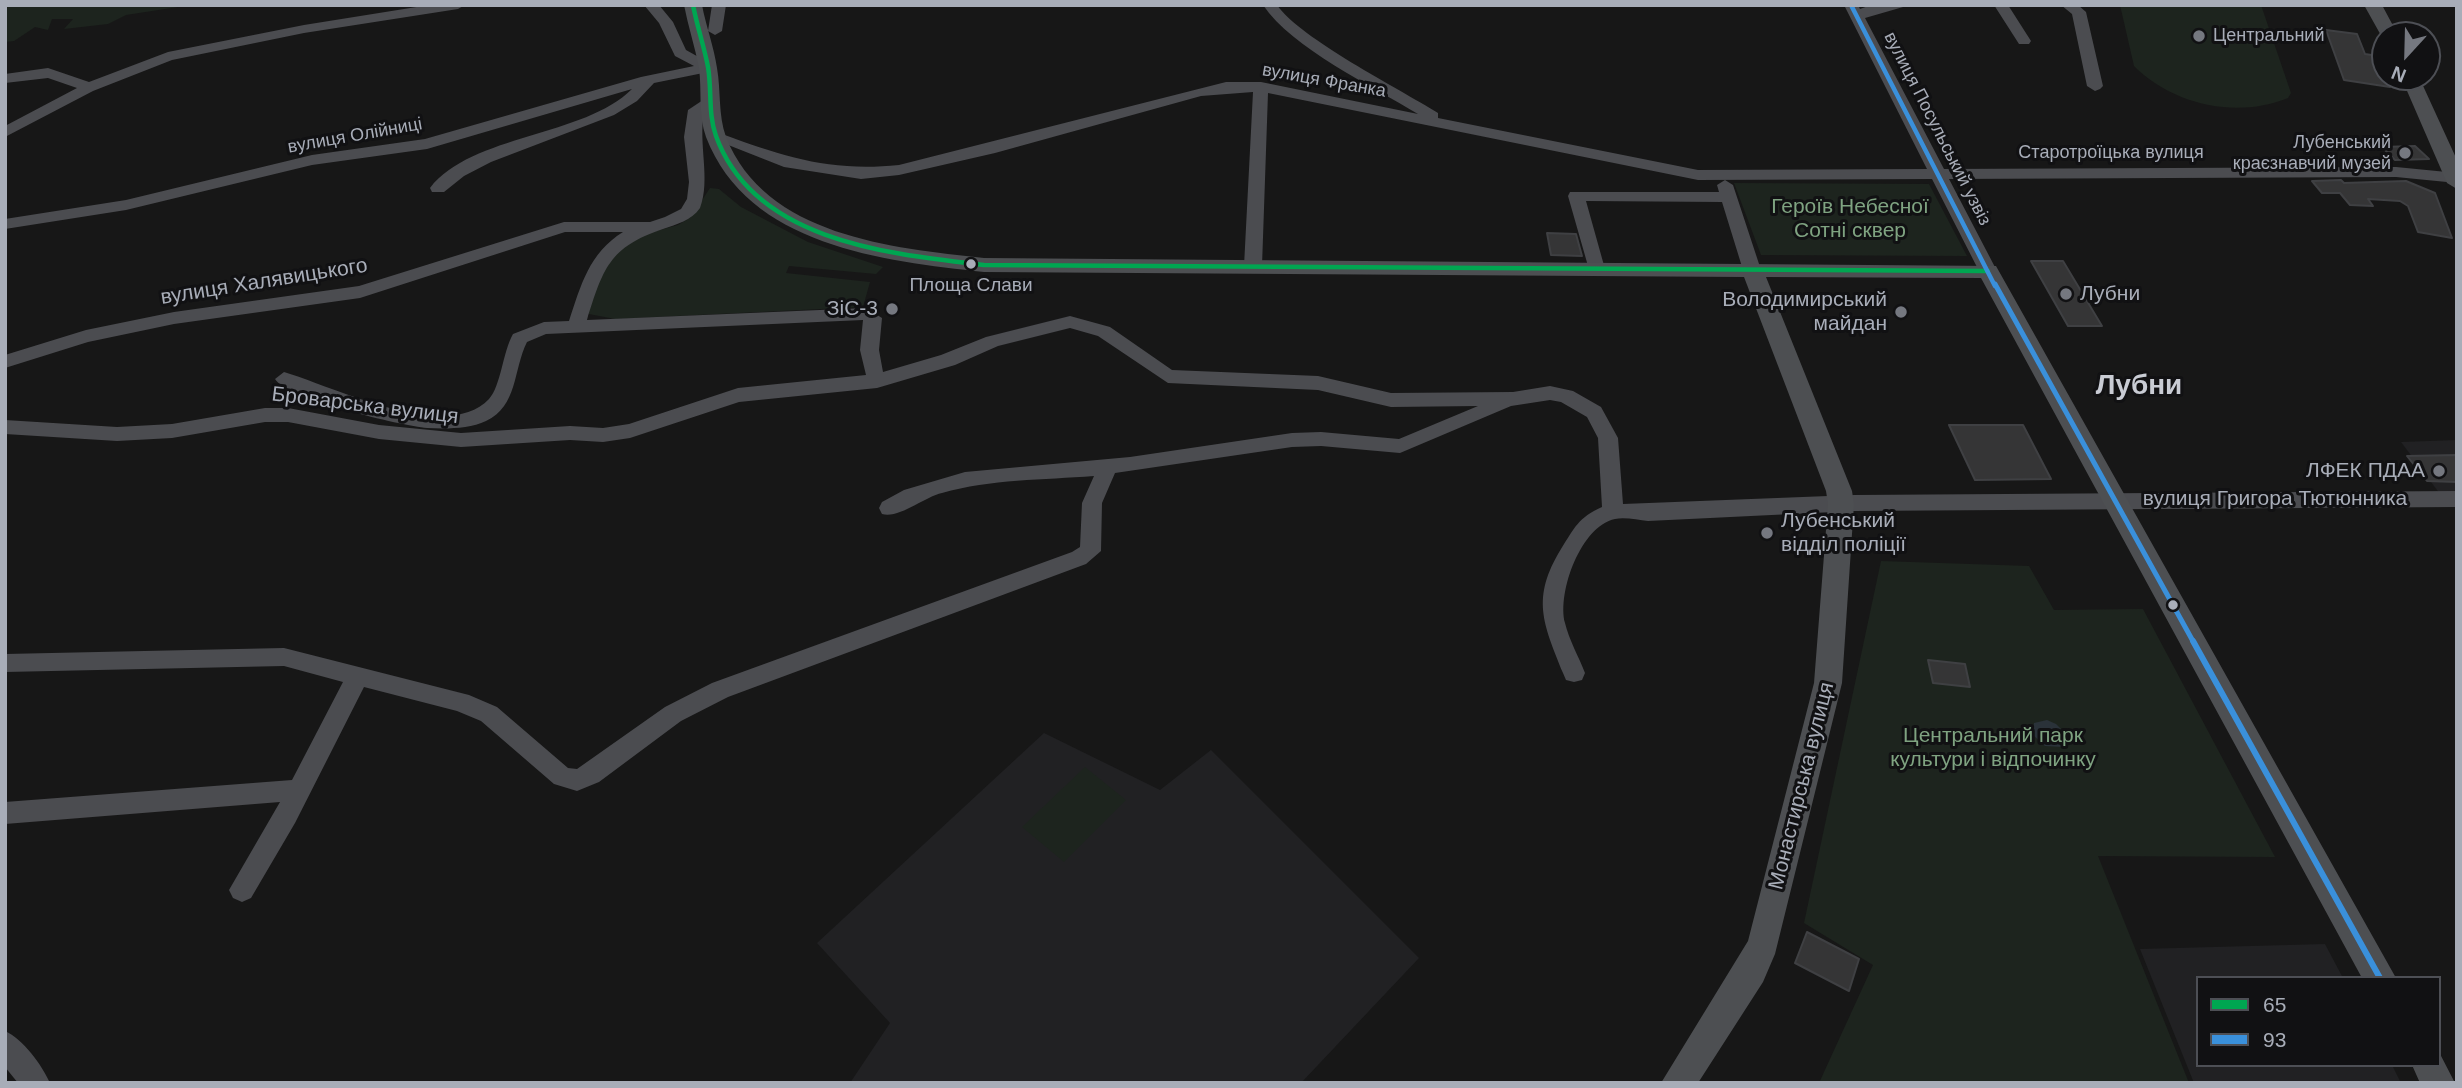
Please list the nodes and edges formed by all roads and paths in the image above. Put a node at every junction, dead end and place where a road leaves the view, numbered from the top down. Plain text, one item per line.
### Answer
1 (458, 5) edge
2 (651, 5) edge
3 (693, 5) edge
4 (719, 5) edge
5 (1270, 5) edge
6 (1903, 5) edge
7 (2001, 5) edge
8 (2068, 5) edge
9 (2373, 5) edge
10 (1853, 11) edge
11 (2382, 21) edge
12 (715, 31) dead end
13 (2024, 41) dead end
14 (708, 68) junction
15 (5, 79) edge
16 (646, 80) junction
17 (2095, 86) dead end
18 (88, 88) junction
19 (1261, 88) junction
20 (2416, 91) edge
21 (709, 101) junction
22 (1440, 122) junction
23 (5, 132) edge
24 (716, 137) junction
25 (1935, 172) junction
26 (1721, 174) junction
27 (2456, 180) edge
28 (438, 188) dead end
29 (1728, 197) junction
30 (5, 223) edge
31 (652, 227) junction
32 (1253, 266) junction
33 (1595, 269) junction
34 (1752, 270) junction
35 (1988, 271) junction
36 (578, 324) junction
37 (5, 362) edge
38 (284, 379) dead end
39 (877, 381) junction
40 (1513, 399) junction
41 (5, 427) edge
42 (1108, 467) junction
43 (2457, 499) edge
44 (2114, 500) junction
45 (1841, 504) junction
46 (889, 508) dead end
47 (1613, 511) junction
48 (5, 663) edge
49 (1574, 673) dead end
50 (359, 674) junction
51 (299, 790) junction
52 (5, 813) edge
53 (243, 890) dead end
54 (2379, 976) edge
55 (5, 1045) edge
56 (2429, 1067) edge
57 (36, 1083) edge
58 (1678, 1083) edge
59 (2438, 1083) edge

1 - 18 street
2 - 14 street
3 - 14 main road
4 - 12 street
5 - 22 street
6 - 10 street
7 - 13 street
8 - 17 street
9 - 11 main road
10 - 25 street, вулиця Посульський узвіз
14 - 16 street, вулиця Олійниці
14 - 21 main road
15 - 18 street
16 - 28 street
16 - 30 street, вулиця Олійниці
18 - 23 street
19 - 22 street, вулиця Франка
19 - 24 street, вулиця Франка
19 - 32 street
20 - 27 main road
21 - 24 main road
21 - 31 street
22 - 26 street, вулиця Франка
24 - 32 main road
25 - 26 street, вулиця Франка
25 - 27 street, Старотроїцька вулиця
25 - 35 street, вулиця Посульський узвіз
26 - 29 street
29 - 33 street
29 - 34 street
31 - 36 street
31 - 37 street, вулиця Халявицького
32 - 33 main road
33 - 34 main road
34 - 35 main road
34 - 45 main road, Монастирська вулиця
35 - 44 main road
36 - 38 street
36 - 39 street
39 - 40 street, Броварська вулиця
39 - 41 street, Броварська вулиця
40 - 42 street
40 - 47 street
42 - 46 street
42 - 50 street
43 - 44 street, вулиця Григора Тютюнника
44 - 45 street, вулиця Григора Тютюнника
44 - 54 main road
45 - 47 street, вулиця Григора Тютюнника
45 - 58 main road, Монастирська вулиця
47 - 49 street
48 - 50 street
50 - 51 street
51 - 52 street
51 - 53 street
55 - 57 street
56 - 59 main road

